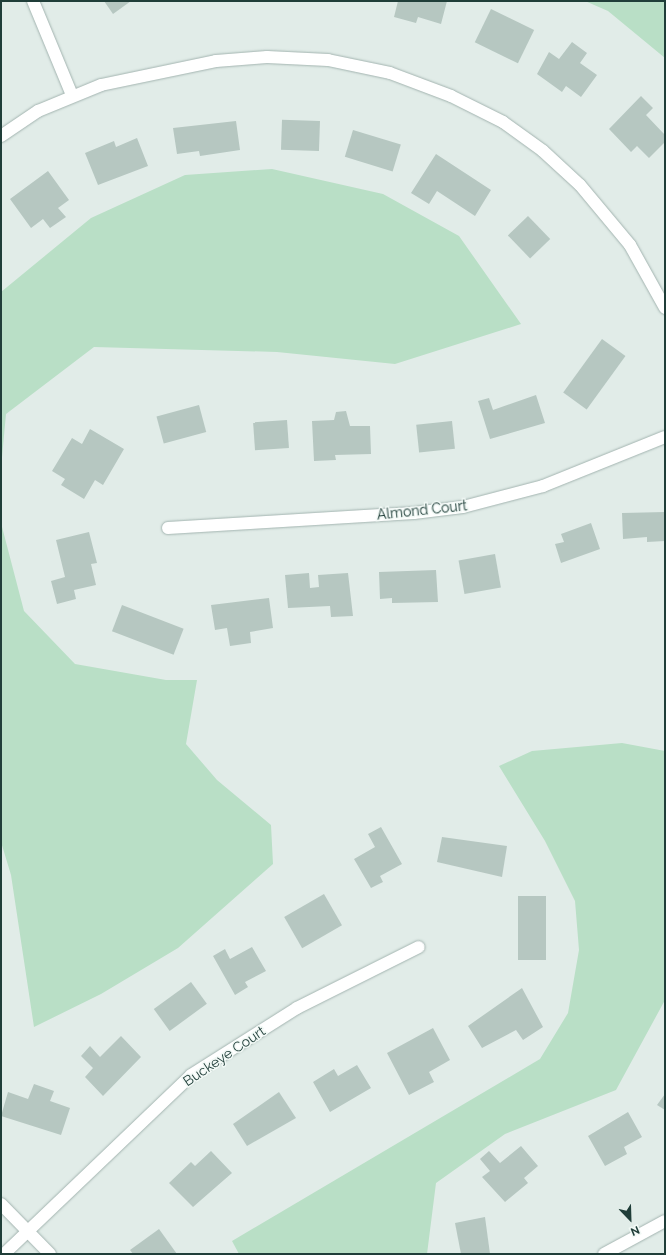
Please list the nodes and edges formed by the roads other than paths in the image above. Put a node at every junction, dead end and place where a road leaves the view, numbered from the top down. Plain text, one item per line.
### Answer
1 (33, 1) edge
2 (72, 95) junction
3 (1, 136) edge
4 (665, 308) edge
5 (665, 437) edge
6 (168, 528) dead end
7 (419, 947) dead end
8 (1, 1204) edge
9 (665, 1221) edge
10 (27, 1231) junction
11 (4, 1254) edge
12 (50, 1254) edge
13 (604, 1254) edge

1 - 2 street
2 - 3 street
2 - 4 street
5 - 6 street, Almond Court
7 - 10 street, Buckeye Court
8 - 10 street
9 - 13 street
10 - 11 street, Buckeye Court
10 - 12 street

